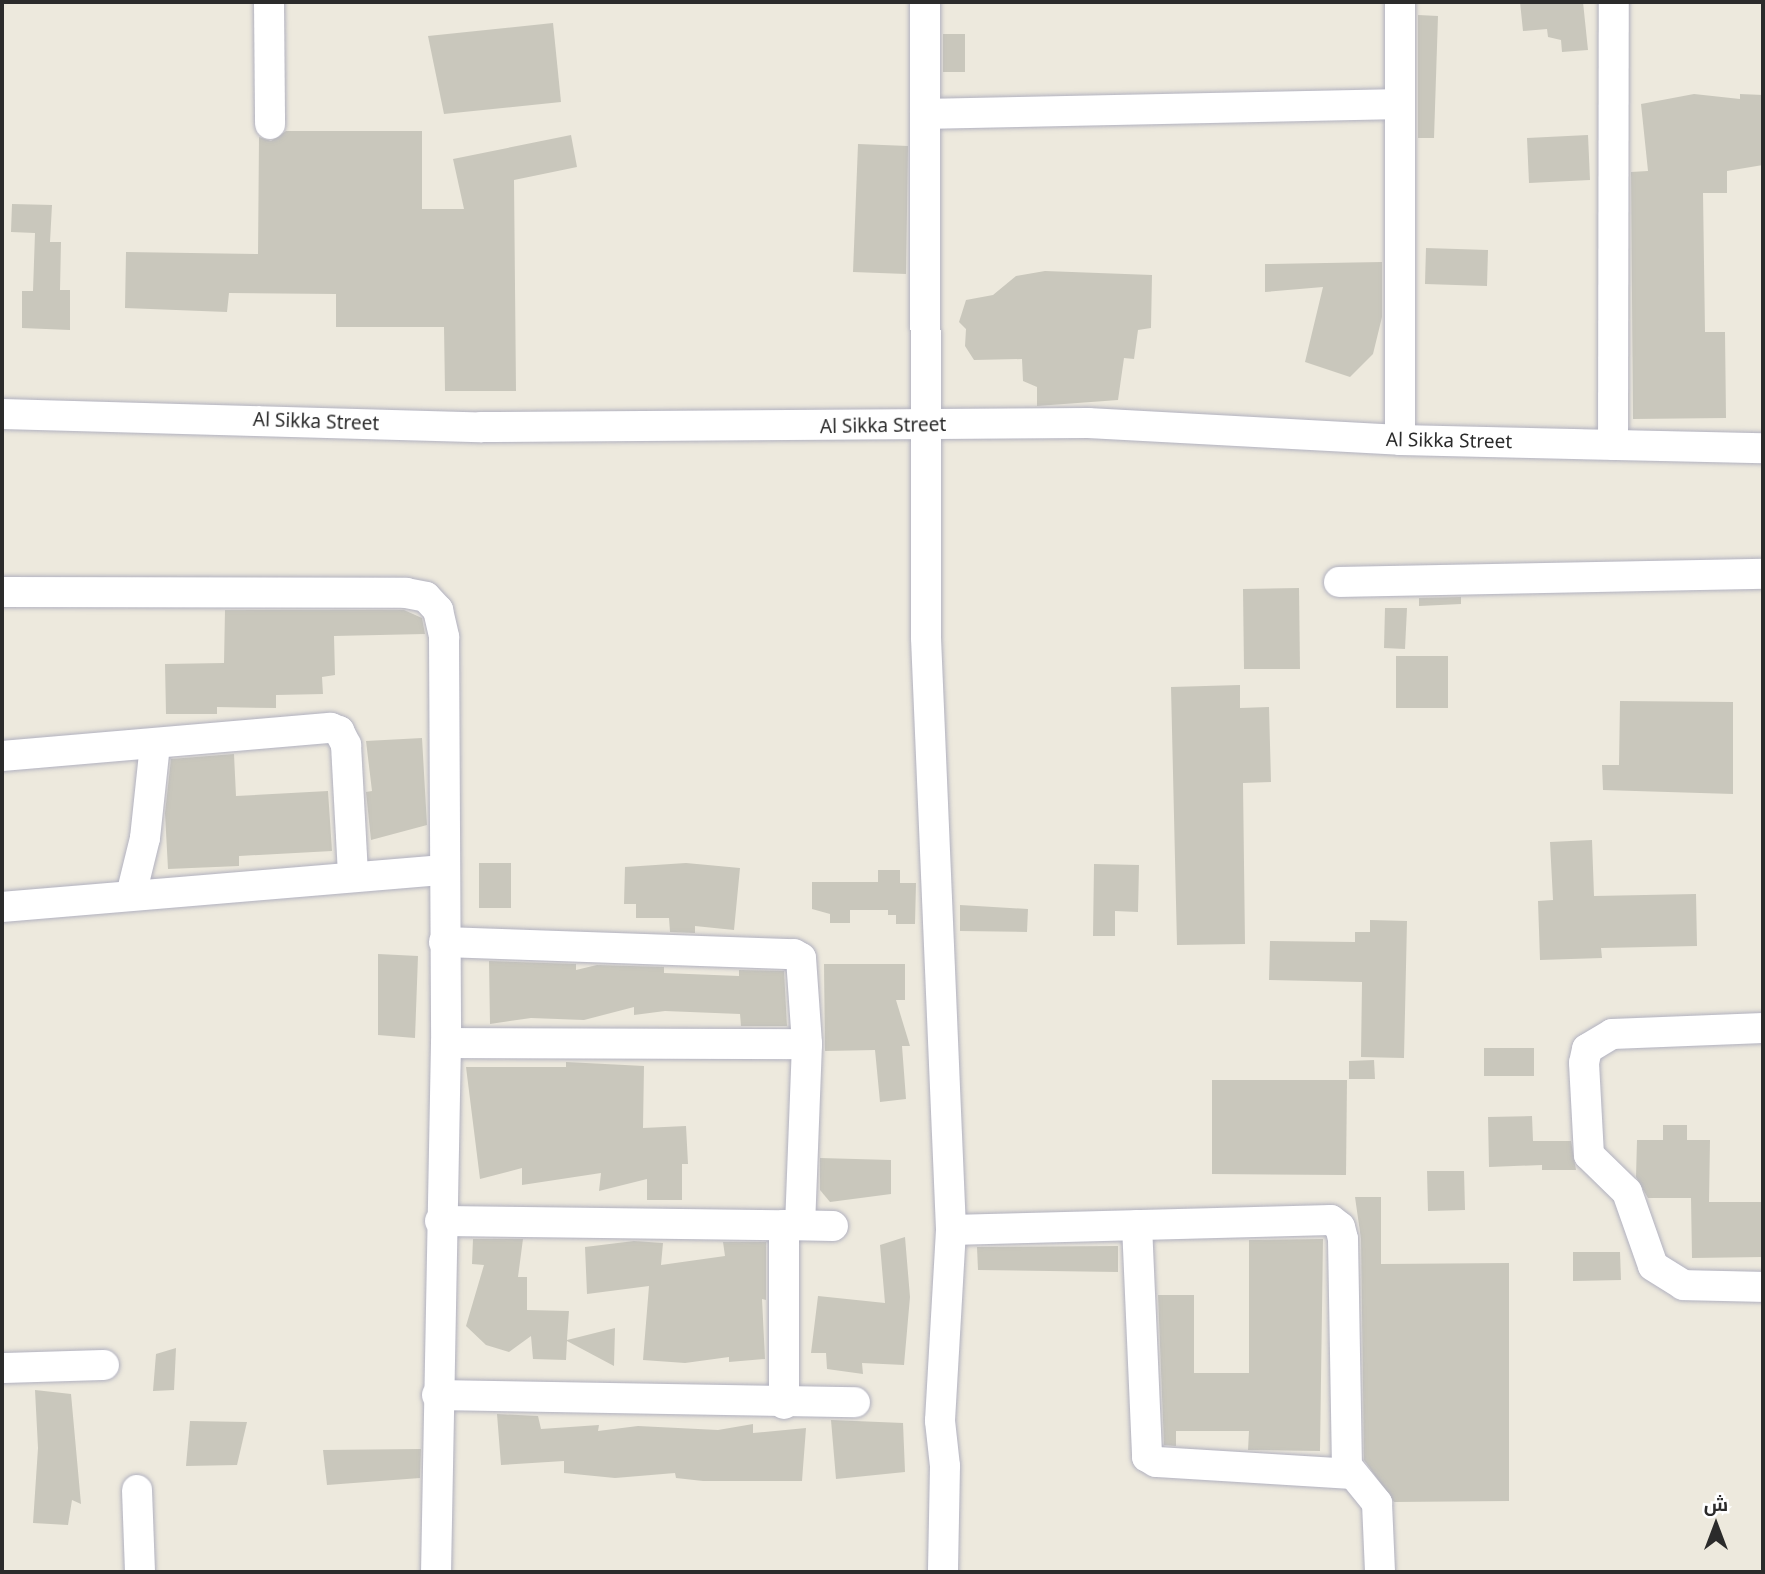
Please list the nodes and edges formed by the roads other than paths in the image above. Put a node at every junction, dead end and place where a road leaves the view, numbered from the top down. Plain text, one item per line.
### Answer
1 (268, 2) edge
2 (925, 2) edge
3 (1400, 2) edge
4 (1614, 2) edge
5 (1400, 104) junction
6 (925, 114) junction
7 (271, 124) dead end
8 (2, 414) edge
9 (924, 425) junction
10 (1400, 440) junction
11 (1613, 445) junction
12 (1763, 448) edge
13 (1763, 574) edge
14 (1339, 582) dead end
15 (2, 592) edge
16 (155, 744) junction
17 (2, 756) edge
18 (443, 870) junction
19 (353, 875) junction
20 (131, 895) junction
21 (2, 907) edge
22 (444, 942) junction
23 (1763, 1028) edge
24 (446, 1043) junction
25 (807, 1044) junction
26 (440, 1221) junction
27 (792, 1225) junction
28 (1138, 1225) junction
29 (833, 1226) dead end
30 (951, 1230) junction
31 (1763, 1287) edge
32 (104, 1365) dead end
33 (2, 1368) edge
34 (437, 1395) junction
35 (855, 1402) dead end
36 (784, 1404) junction
37 (1350, 1474) junction
38 (137, 1490) dead end
39 (139, 1572) edge
40 (436, 1572) edge
41 (943, 1572) edge
42 (1380, 1572) edge

1 - 7 street
2 - 6 street
3 - 5 street
4 - 11 street
5 - 6 street
5 - 10 street
6 - 9 street
8 - 9 street, Al Sikka Street
9 - 10 street, Al Sikka Street
9 - 30 street
10 - 11 street, Al Sikka Street
11 - 12 street, Al Sikka Street
13 - 14 street
15 - 18 street
16 - 17 street
16 - 19 street
16 - 20 street
18 - 19 street
18 - 22 street
19 - 20 street
20 - 21 street
22 - 24 street
22 - 25 street
23 - 31 street
24 - 25 street
24 - 26 street
25 - 27 street
26 - 27 street
26 - 34 street
27 - 29 street
27 - 36 street
28 - 30 street
28 - 37 street
28 - 37 street
30 - 41 street
32 - 33 street
34 - 36 street
34 - 40 street
35 - 36 street
37 - 42 street
38 - 39 street

